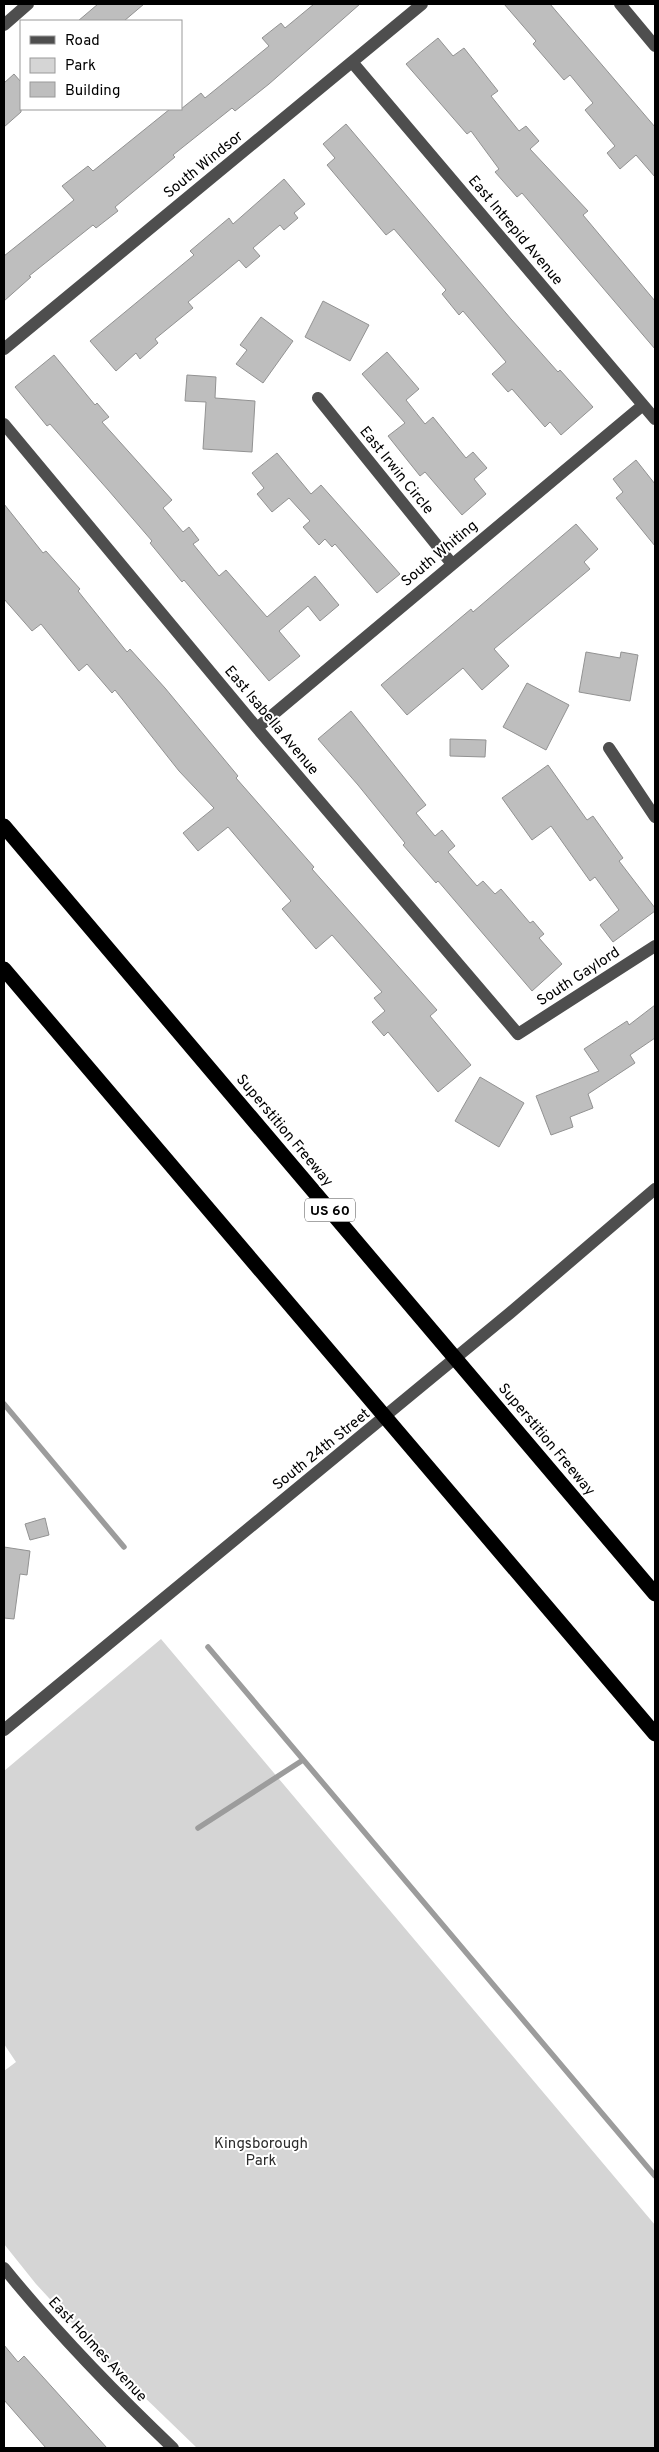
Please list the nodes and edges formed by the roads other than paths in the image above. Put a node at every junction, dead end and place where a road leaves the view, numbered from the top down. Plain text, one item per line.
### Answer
1 (28, 4) edge
2 (422, 4) edge
3 (620, 4) edge
4 (4, 25) edge
5 (655, 46) edge
6 (352, 62) junction
7 (4, 348) edge
8 (318, 398) dead end
9 (643, 405) junction
10 (655, 420) edge
11 (4, 424) edge
12 (452, 564) junction
13 (256, 728) junction
14 (609, 748) dead end
15 (655, 817) edge
16 (4, 826) edge
17 (655, 946) edge
18 (4, 969) edge
19 (518, 1034) joint
20 (655, 1189) edge
21 (655, 1594) edge
22 (4, 1730) edge
23 (655, 1734) edge
24 (4, 2268) edge
25 (173, 2448) edge

1 - 4 street
2 - 6 street, South Windsor
3 - 5 street
6 - 7 street, South Windsor
6 - 9 street, East Intrepid Avenue
8 - 12 street, East Irwin Circle
9 - 10 street, East Intrepid Avenue
9 - 12 street, South Whiting
11 - 13 street, East Isabella Avenue
12 - 13 street, South Whiting
13 - 19 street, East Isabella Avenue
14 - 15 street
16 - 21 highway, Superstition Freeway / US 60
17 - 19 street, South Gaylord
18 - 23 highway
20 - 22 street, South 24th Street
24 - 25 street, East Holmes Avenue

